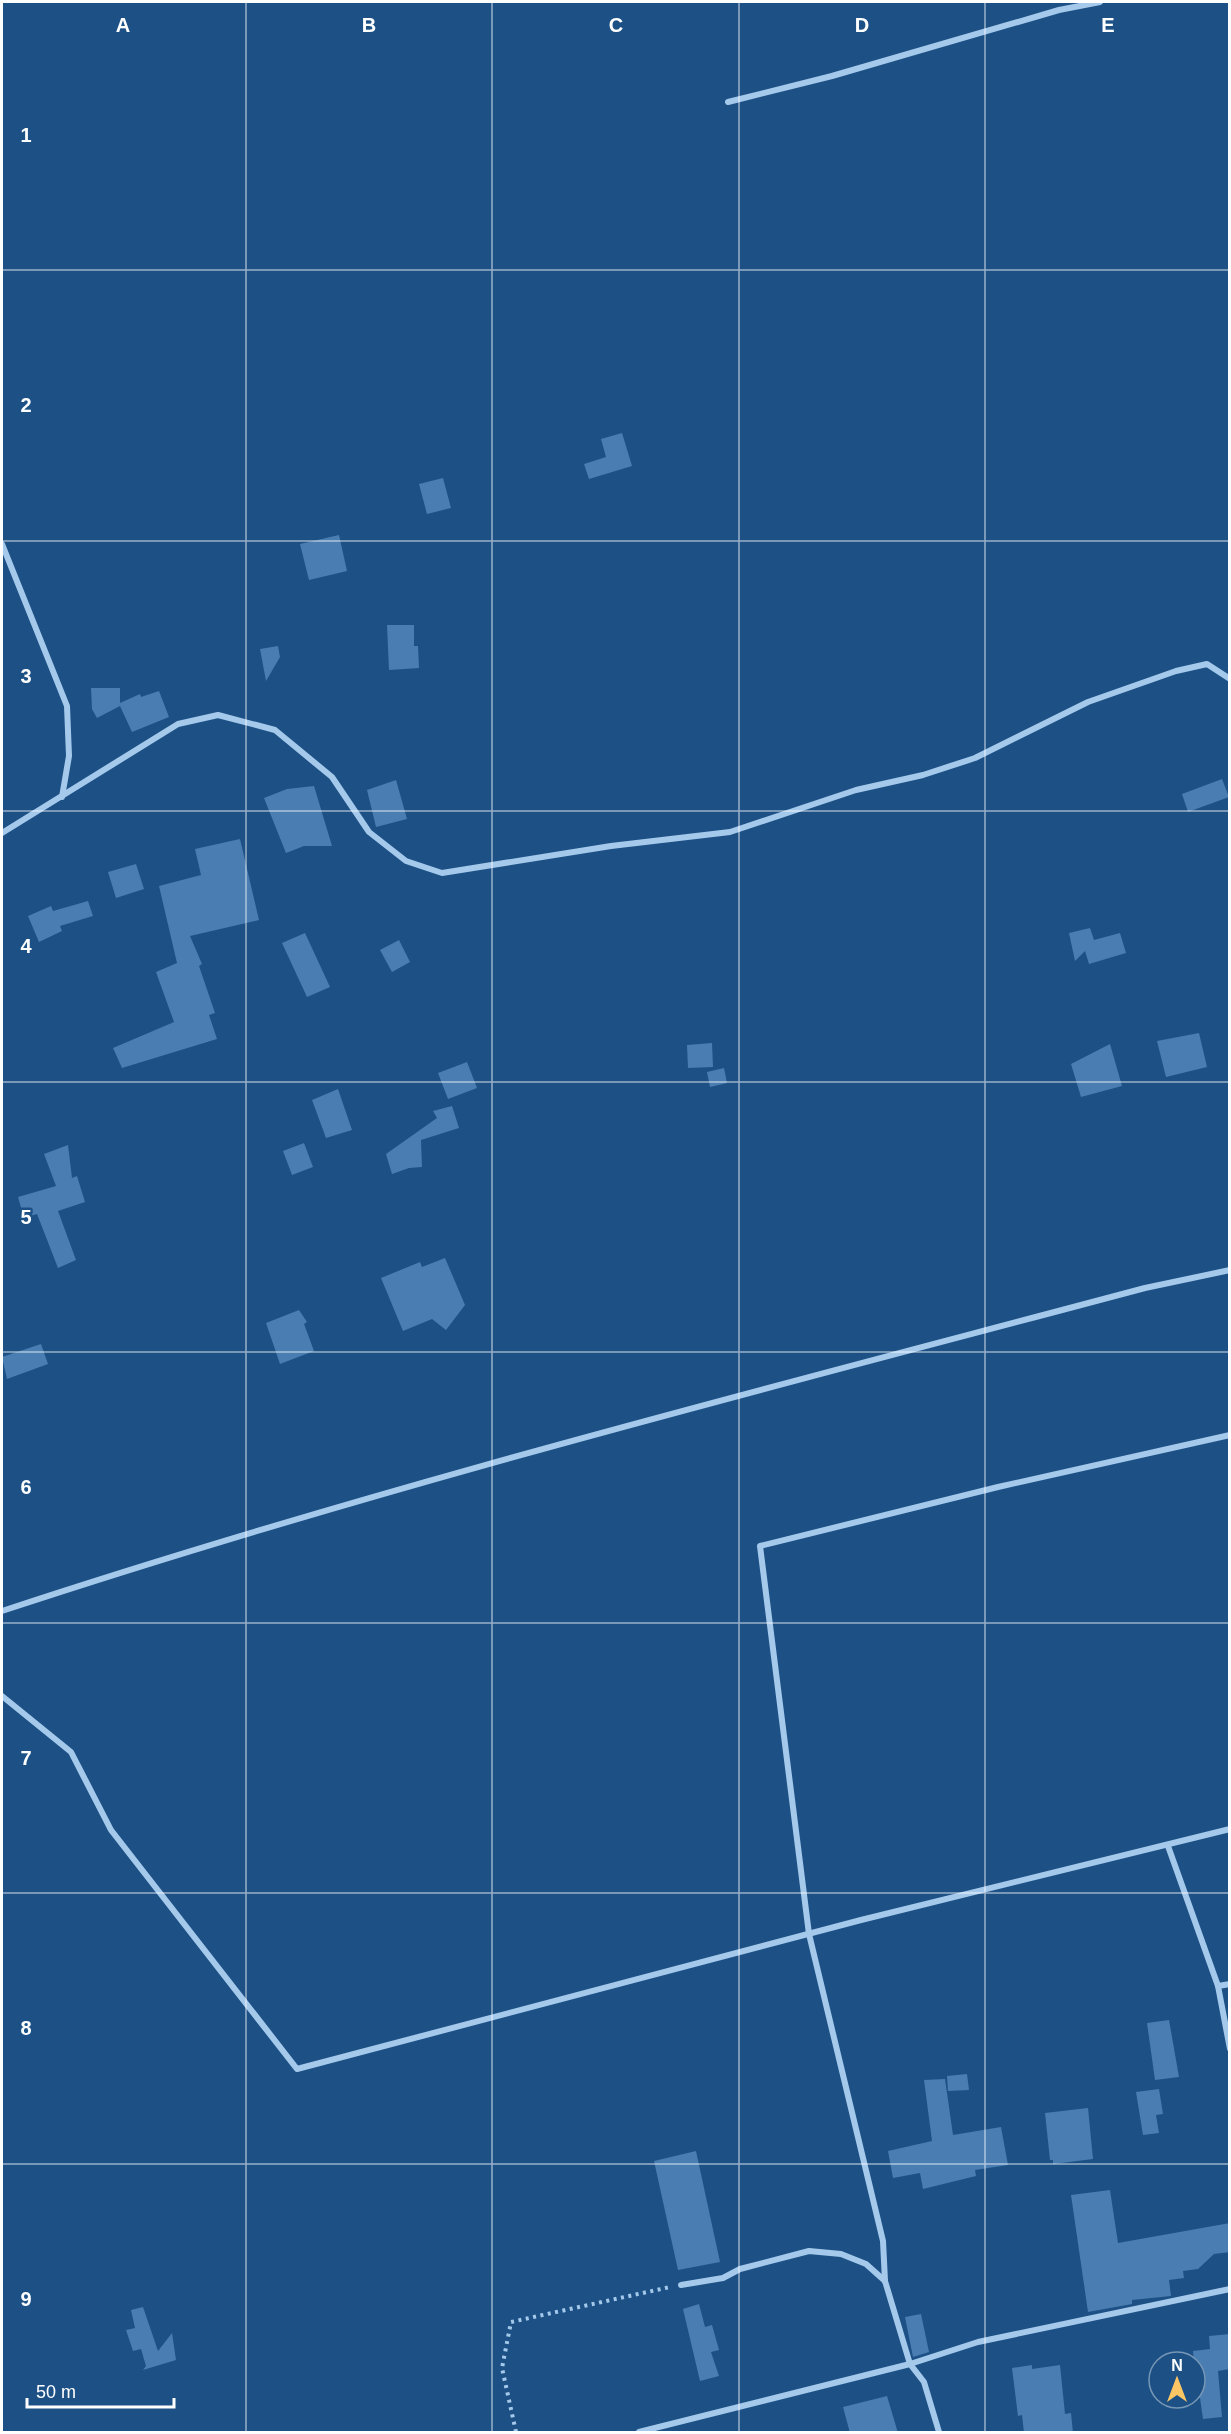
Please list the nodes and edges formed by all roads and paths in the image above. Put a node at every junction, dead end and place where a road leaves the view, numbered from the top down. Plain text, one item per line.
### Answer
1 (1100, 2) edge
2 (728, 102) dead end
3 (2, 544) edge
4 (1230, 679) edge
5 (63, 797) junction
6 (2, 833) edge
7 (1230, 1270) edge
8 (1230, 1435) edge
9 (2, 1611) edge
10 (2, 1696) edge
11 (1230, 1829) edge
12 (1168, 1846) junction
13 (808, 1934) junction
14 (1230, 1984) edge
15 (1218, 1986) junction
16 (1230, 2049) edge
17 (885, 2281) junction
18 (681, 2285) joint
19 (1230, 2289) edge
20 (910, 2364) junction
21 (516, 2433) edge
22 (639, 2433) edge
23 (939, 2433) edge

1 - 2 street
3 - 5 street
4 - 5 street
5 - 6 street
7 - 9 street
8 - 13 street
10 - 13 street
11 - 12 street
12 - 13 street
12 - 15 street
13 - 17 street
14 - 15 street
15 - 16 street
17 - 18 street
17 - 20 street
18 - 21 path
19 - 20 street
20 - 22 street
20 - 23 street

